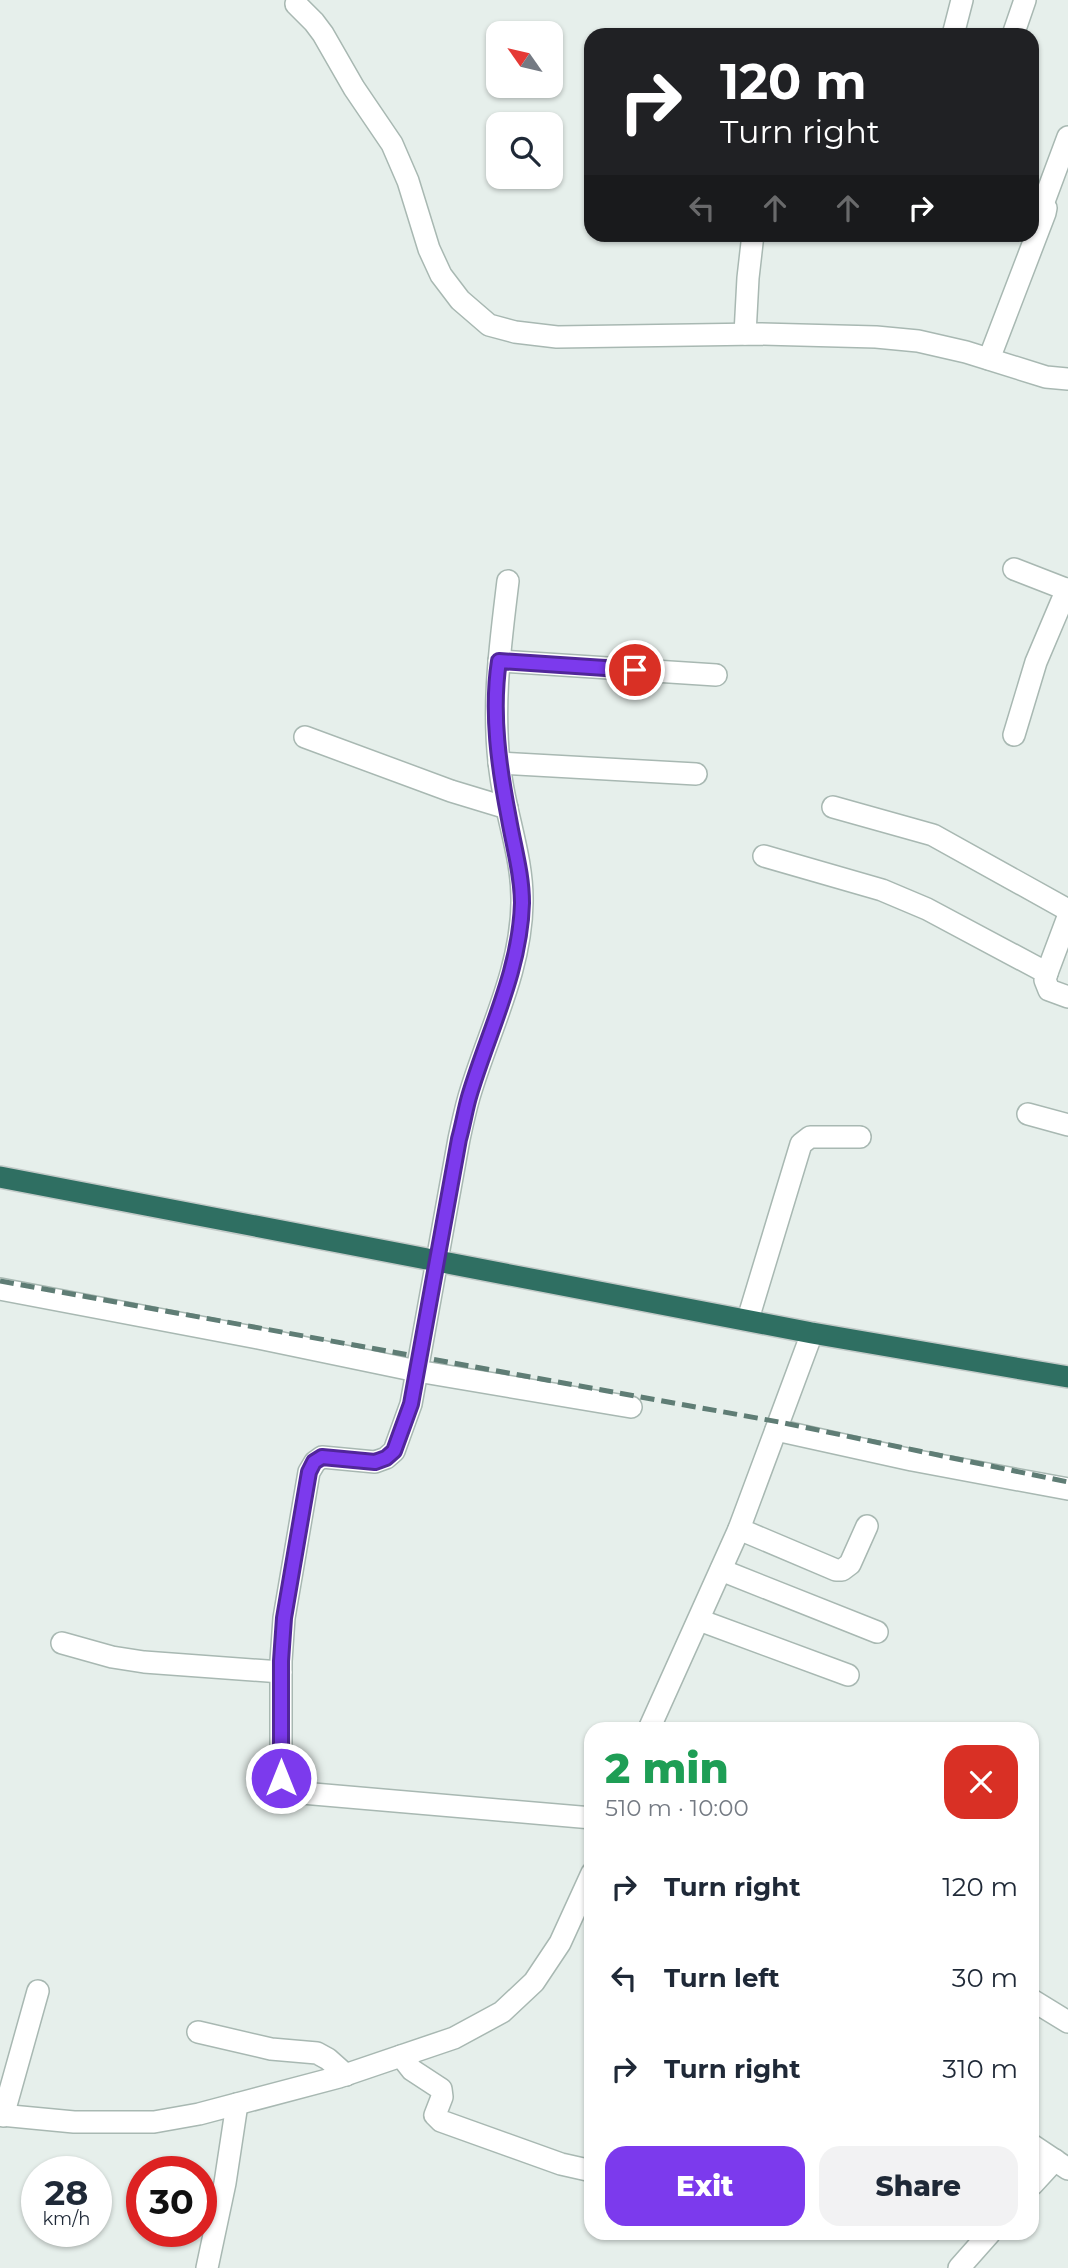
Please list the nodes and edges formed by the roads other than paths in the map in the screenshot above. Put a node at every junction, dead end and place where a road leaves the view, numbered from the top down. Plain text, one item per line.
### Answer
1 (962, 0) edge
2 (1025, 0) edge
3 (296, 4) dead end
4 (955, 28) edge
5 (1015, 28) edge
6 (1068, 137) edge
7 (1039, 200) edge
8 (1039, 203) edge
9 (1039, 230) edge
10 (752, 242) edge
11 (1034, 242) edge
12 (745, 334) junction
13 (989, 359) junction
14 (1068, 379) edge
15 (1014, 569) dead end
16 (508, 581) dead end
17 (1067, 590) edge
18 (499, 661) junction
19 (716, 675) dead end
20 (1014, 735) dead end
21 (305, 737) dead end
22 (499, 763) junction
23 (696, 774) dead end
24 (833, 807) dead end
25 (507, 808) junction
26 (764, 856) dead end
27 (1068, 910) edge
28 (1068, 917) edge
29 (1046, 974) junction
30 (1068, 997) edge
31 (1028, 1115) dead end
32 (1068, 1125) edge
33 (860, 1137) dead end
34 (0, 1177) edge
35 (436, 1260) junction
36 (0, 1289) edge
37 (748, 1319) junction
38 (812, 1333) junction
39 (417, 1371) junction
40 (1068, 1377) edge
41 (631, 1407) dead end
42 (776, 1430) junction
43 (1068, 1489) edge
44 (867, 1526) dead end
45 (738, 1529) junction
46 (721, 1570) junction
47 (699, 1620) junction
48 (877, 1632) dead end
49 (62, 1643) dead end
50 (281, 1672) junction
51 (848, 1675) dead end
52 (652, 1722) edge
53 (584, 1817) edge
54 (584, 1891) edge
55 (38, 1991) dead end
56 (1039, 2004) edge
57 (1068, 2022) edge
58 (198, 2032) dead end
59 (401, 2056) junction
60 (346, 2075) junction
61 (237, 2104) junction
62 (2, 2115) edge
63 (1039, 2150) edge
64 (1061, 2164) edge
65 (584, 2169) edge
66 (1039, 2180) edge
67 (984, 2240) edge
68 (206, 2268) edge
69 (959, 2268) edge

1 - 4 street
2 - 5 street
3 - 12 street
6 - 7 street
8 - 9 street
10 - 12 street
11 - 13 street
12 - 13 street
13 - 14 street
15 - 17 street
16 - 18 street
17 - 20 street
18 - 19 street
18 - 22 street
21 - 25 street
22 - 23 street
22 - 25 street
24 - 27 street
25 - 35 street
26 - 29 street
28 - 29 street
29 - 30 street
31 - 32 street
33 - 37 street
34 - 35 highway
35 - 37 highway
35 - 39 street
36 - 39 street
37 - 38 highway
38 - 40 highway
38 - 42 street
39 - 41 street
39 - 50 street
42 - 43 street
42 - 45 street
44 - 45 street
45 - 46 street
46 - 47 street
46 - 48 street
47 - 51 street
47 - 52 street
49 - 50 street
50 - 53 street
54 - 59 street
55 - 62 street
56 - 57 street
58 - 60 street
59 - 60 street
59 - 65 street
60 - 61 street
61 - 62 street
61 - 68 street
63 - 64 street
64 - 66 street
67 - 69 street

